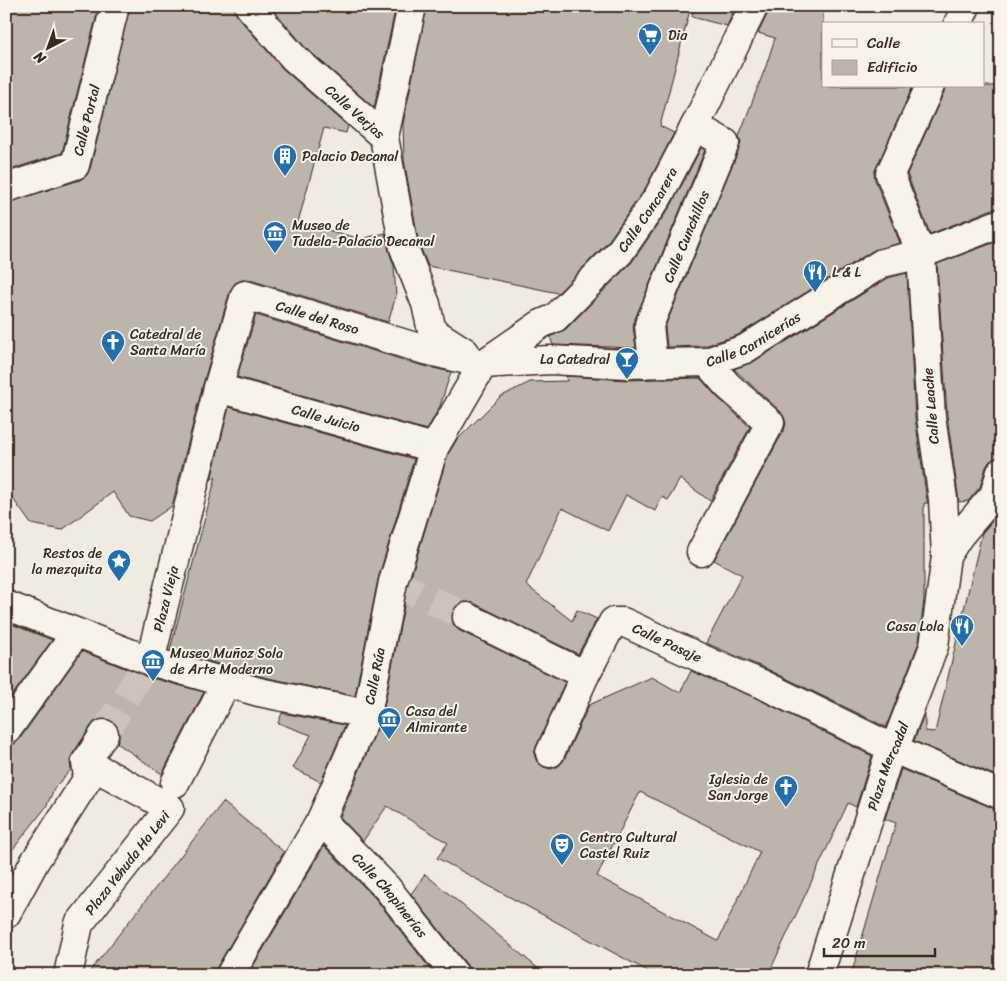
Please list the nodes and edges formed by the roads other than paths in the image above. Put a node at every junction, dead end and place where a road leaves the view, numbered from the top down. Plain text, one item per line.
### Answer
1 (115, 6) edge
2 (249, 6) edge
3 (412, 6) edge
4 (754, 6) edge
5 (966, 6) edge
6 (959, 22) edge
7 (929, 88) edge
8 (695, 126) junction
9 (384, 137) junction
10 (6, 188) edge
11 (1001, 223) edge
12 (922, 254) junction
13 (707, 362) junction
14 (483, 364) junction
15 (644, 364) junction
16 (218, 388) junction
17 (434, 448) junction
18 (1001, 472) edge
19 (701, 552) dead end
20 (946, 556) junction
21 (6, 605) edge
22 (467, 617) tunnel mouth
23 (76, 633) junction
24 (147, 664) junction
25 (585, 675) junction
26 (226, 682) junction
27 (367, 714) junction
28 (6, 731) edge
29 (104, 734) tunnel mouth
30 (894, 749) junction
31 (550, 753) dead end
32 (86, 762) junction
33 (175, 782) dead end
34 (1001, 795) edge
35 (321, 820) junction
36 (6, 914) edge
37 (68, 975) edge
38 (230, 975) edge
39 (455, 975) edge
40 (819, 975) edge

1 - 10 street, Calle Portal
2 - 9 street, Calle Verjas
3 - 9 street
4 - 8 street, Calle Concarera
5 - 6 street
7 - 12 street, Calle Leache
8 - 14 street, Calle Concarera
8 - 15 street, Calle Cunchillos
9 - 14 street, Calle Verjas
11 - 12 street, Calle Carnicerías
12 - 13 street, Calle Carnicerías
12 - 20 street, Calle Leache
13 - 15 street, Calle Carnicerías
13 - 19 street
14 - 15 street, Calle Carnicerías
14 - 16 street, Calle del Roso
14 - 17 street, Calle Rúa
16 - 17 street, Calle Juicio
16 - 24 street, Plaza Vieja
17 - 27 street, Calle Rúa
18 - 20 street
20 - 30 street, Plaza Mercadal
21 - 23 street
22 - 25 street
23 - 24 street
23 - 28 street
24 - 26 street
25 - 30 street, Calle Pasaje
25 - 31 street
26 - 27 street
26 - 33 street
27 - 35 street, Calle Rúa
29 - 32 street
30 - 34 street
30 - 40 street, Plaza Mercadal
32 - 36 street
32 - 37 street, Plaza Yehuda Ha Levi
35 - 38 street, Calle Rúa
35 - 39 street, Calle Chapinerías

